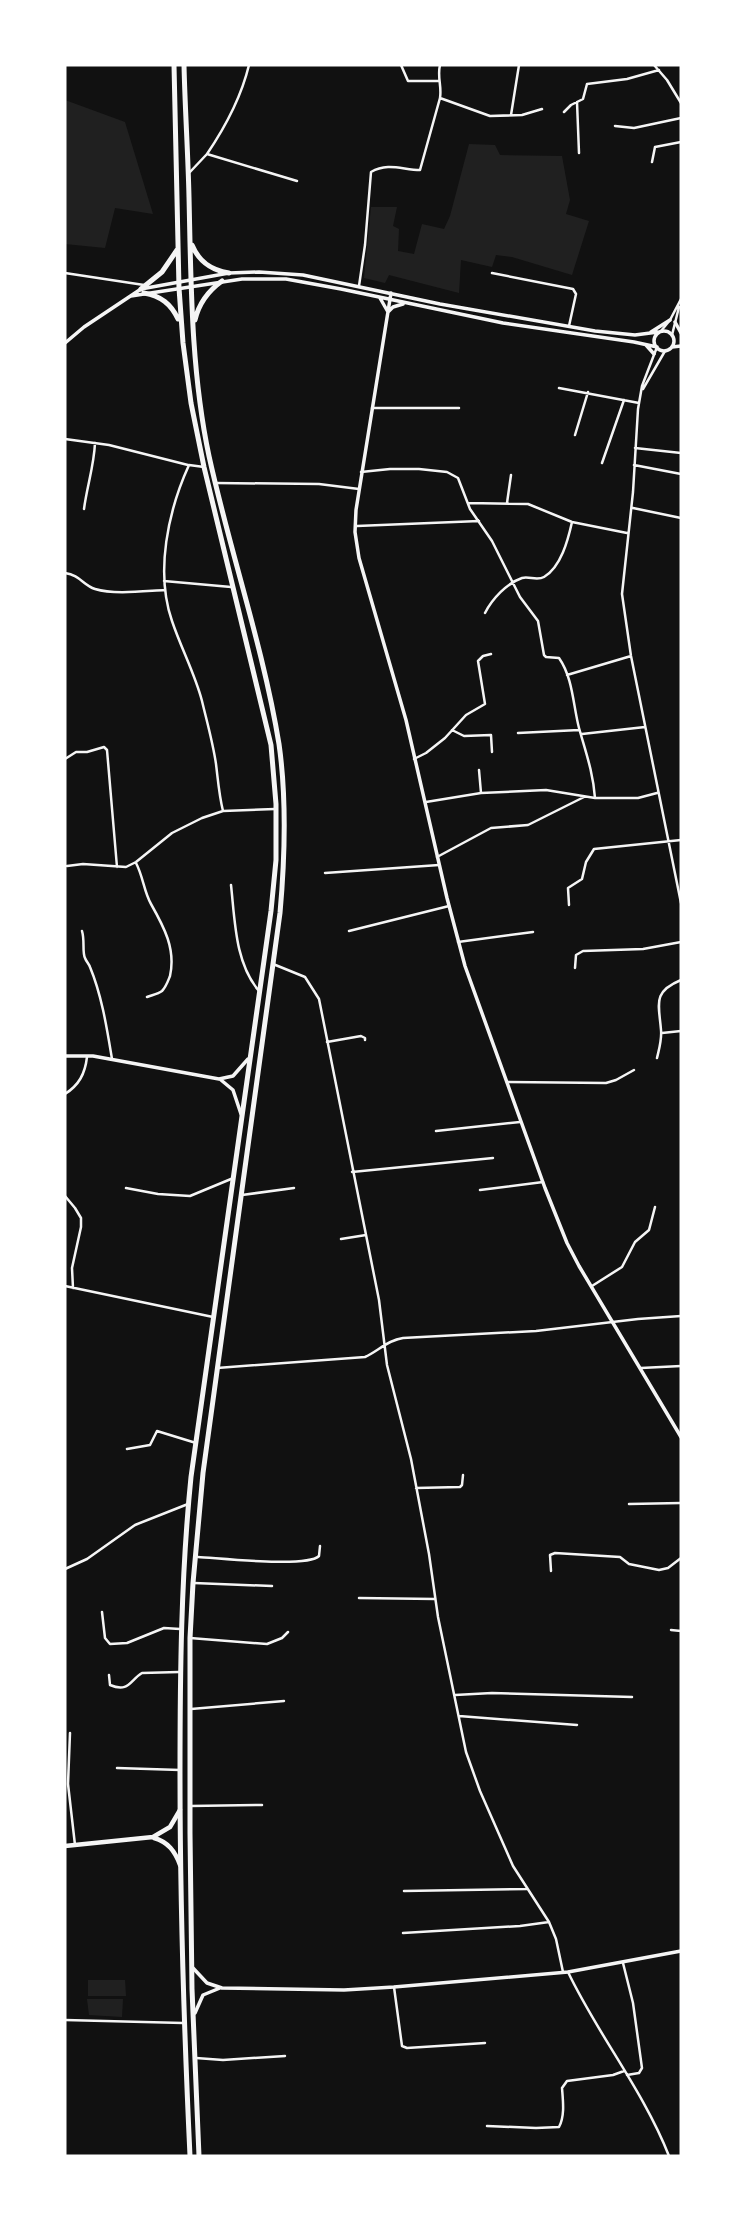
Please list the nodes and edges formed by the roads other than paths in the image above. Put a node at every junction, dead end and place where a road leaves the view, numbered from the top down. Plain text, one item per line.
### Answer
1 (174, 65) edge
2 (184, 65) edge
3 (249, 65) edge
4 (401, 65) edge
5 (440, 65) edge
6 (519, 65) edge
7 (654, 65) edge
8 (659, 70) junction
9 (438, 81) junction
10 (440, 98) junction
11 (577, 102) junction
12 (681, 103) edge
13 (542, 109) dead end
14 (564, 112) dead end
15 (510, 115) junction
16 (681, 118) edge
17 (615, 126) dead end
18 (681, 142) edge
19 (579, 153) dead end
20 (207, 155) junction
21 (652, 162) dead end
22 (188, 174) junction
23 (297, 181) dead end
24 (190, 237) junction
25 (178, 247) junction
26 (65, 273) edge
27 (229, 273) junction
28 (492, 273) dead end
29 (191, 279) junction
30 (179, 281) junction
31 (222, 281) junction
32 (191, 286) junction
33 (359, 286) junction
34 (179, 288) junction
35 (144, 289) junction
36 (391, 293) junction
37 (380, 298) junction
38 (390, 300) junction
39 (681, 300) edge
40 (405, 303) junction
41 (388, 312) junction
42 (672, 321) junction
43 (569, 326) junction
44 (181, 327) junction
45 (193, 330) junction
46 (659, 331) junction
47 (647, 334) junction
48 (681, 334) edge
49 (673, 335) junction
50 (65, 343) edge
51 (645, 344) junction
52 (681, 346) edge
53 (656, 347) junction
54 (672, 347) junction
55 (664, 351) junction
56 (654, 354) junction
57 (559, 388) dead end
58 (588, 392) junction
59 (642, 392) junction
60 (624, 400) junction
61 (639, 403) junction
62 (372, 408) junction
63 (459, 408) dead end
64 (575, 435) dead end
65 (65, 439) edge
66 (95, 443) junction
67 (635, 448) junction
68 (681, 453) edge
69 (602, 463) dead end
70 (189, 465) junction
71 (634, 465) junction
72 (204, 467) junction
73 (361, 472) junction
74 (681, 474) edge
75 (511, 475) dead end
76 (216, 483) junction
77 (359, 489) junction
78 (467, 503) junction
79 (507, 503) junction
80 (632, 508) junction
81 (84, 509) dead end
82 (681, 518) edge
83 (479, 522) junction
84 (572, 522) junction
85 (355, 527) junction
86 (628, 533) junction
87 (65, 573) edge
88 (164, 581) junction
89 (513, 583) junction
90 (232, 587) junction
91 (165, 590) junction
92 (485, 613) dead end
93 (492, 654) dead end
94 (631, 656) junction
95 (567, 675) junction
96 (645, 727) junction
97 (452, 730) junction
98 (580, 732) junction
99 (518, 733) dead end
100 (492, 751) dead end
101 (65, 757) edge
102 (414, 759) junction
103 (479, 770) dead end
104 (481, 793) junction
105 (657, 793) junction
106 (584, 797) junction
107 (595, 798) junction
108 (426, 803) junction
109 (276, 809) junction
110 (223, 811) junction
111 (681, 840) edge
112 (668, 841) junction
113 (438, 857) junction
114 (136, 862) junction
115 (439, 865) junction
116 (67, 866) dead end
117 (117, 867) junction
118 (325, 873) dead end
119 (231, 885) dead end
120 (681, 903) edge
121 (569, 905) dead end
122 (449, 906) junction
123 (82, 931) dead end
124 (348, 931) dead end
125 (533, 932) dead end
126 (458, 942) junction
127 (681, 942) edge
128 (273, 964) junction
129 (575, 968) dead end
130 (681, 980) edge
131 (259, 991) junction
132 (147, 997) dead end
133 (681, 1031) edge
134 (662, 1033) junction
135 (365, 1040) dead end
136 (327, 1042) junction
137 (87, 1055) junction
138 (65, 1056) edge
139 (249, 1058) junction
140 (657, 1058) dead end
141 (112, 1059) junction
142 (634, 1070) dead end
143 (219, 1079) junction
144 (508, 1082) junction
145 (65, 1094) edge
146 (241, 1114) junction
147 (522, 1121) junction
148 (436, 1131) dead end
149 (493, 1158) dead end
150 (352, 1172) junction
151 (232, 1179) junction
152 (543, 1182) junction
153 (126, 1188) dead end
154 (294, 1188) dead end
155 (480, 1190) dead end
156 (240, 1195) junction
157 (65, 1196) edge
158 (655, 1208) dead end
159 (366, 1235) junction
160 (341, 1239) dead end
161 (65, 1286) edge
162 (592, 1286) junction
163 (73, 1287) junction
164 (681, 1316) edge
165 (213, 1317) junction
166 (613, 1321) junction
167 (385, 1345) junction
168 (681, 1366) edge
169 (217, 1368) junction
170 (641, 1368) junction
171 (681, 1437) edge
172 (196, 1443) junction
173 (127, 1449) dead end
174 (463, 1475) dead end
175 (416, 1488) junction
176 (681, 1503) edge
177 (188, 1504) junction
178 (629, 1504) dead end
179 (320, 1546) dead end
180 (195, 1557) junction
181 (681, 1558) edge
182 (65, 1569) edge
183 (551, 1571) dead end
184 (193, 1583) junction
185 (271, 1586) dead end
186 (359, 1598) dead end
187 (435, 1599) junction
188 (102, 1612) dead end
189 (180, 1629) junction
190 (671, 1630) dead end
191 (681, 1630) edge
192 (288, 1632) dead end
193 (190, 1638) junction
194 (179, 1672) junction
195 (108, 1675) dead end
196 (455, 1695) junction
197 (632, 1697) dead end
198 (284, 1701) dead end
199 (191, 1709) junction
200 (459, 1716) junction
201 (577, 1725) dead end
202 (70, 1733) dead end
203 (117, 1768) dead end
204 (180, 1770) junction
205 (262, 1805) dead end
206 (190, 1806) junction
207 (180, 1808) junction
208 (153, 1838) junction
209 (75, 1845) junction
210 (65, 1846) edge
211 (181, 1869) junction
212 (527, 1889) junction
213 (404, 1891) dead end
214 (549, 1922) junction
215 (403, 1933) dead end
216 (681, 1951) edge
217 (623, 1963) junction
218 (192, 1966) junction
219 (563, 1972) junction
220 (568, 1972) junction
221 (394, 1987) junction
222 (222, 1988) junction
223 (194, 2015) junction
224 (65, 2020) edge
225 (183, 2023) junction
226 (485, 2043) dead end
227 (285, 2056) dead end
228 (196, 2057) junction
229 (624, 2071) junction
230 (627, 2075) junction
231 (487, 2126) dead end
232 (190, 2156) edge
233 (199, 2156) edge
234 (669, 2156) edge

1 - 25 highway
2 - 22 highway
3 - 20 street
4 - 9 street
5 - 9 street
6 - 15 street
7 - 8 street
8 - 11 street
8 - 12 street
9 - 10 street
10 - 15 street
10 - 33 street
11 - 14 street
11 - 19 street
13 - 15 street
16 - 17 street
18 - 21 street
20 - 22 street
20 - 23 street
22 - 24 highway
24 - 27 highway
24 - 29 highway
25 - 30 highway
25 - 35 highway
26 - 35 street
27 - 29 street
27 - 33 street
28 - 43 street
29 - 30 street
29 - 32 highway
30 - 34 highway
30 - 35 street
31 - 32 street
31 - 37 street
31 - 45 highway
32 - 34 street
32 - 45 highway
33 - 36 street
34 - 35 street
34 - 44 highway
35 - 44 highway
35 - 50 street
36 - 38 street
36 - 43 street
37 - 38 street
37 - 41 street
38 - 40 street
38 - 41 street
39 - 42 street
40 - 41 street
40 - 51 street
41 - 62 street
42 - 46 street
42 - 47 street
42 - 48 street
42 - 49 street
43 - 47 street
44 - 72 highway
45 - 76 highway
46 - 47 street
46 - 49 street
46 - 53 street
48 - 49 street
49 - 54 street
51 - 53 street
51 - 56 street
52 - 54 street
53 - 55 street
53 - 56 street
54 - 55 street
55 - 59 street
56 - 59 street
57 - 58 street
58 - 60 street
58 - 64 street
59 - 61 street
60 - 61 street
60 - 69 street
61 - 67 street
62 - 63 street
62 - 73 street
65 - 66 street
66 - 70 street
66 - 81 street
67 - 68 street
67 - 71 street
70 - 72 street
70 - 88 street
71 - 74 street
71 - 80 street
72 - 90 highway
73 - 77 street
73 - 78 street
75 - 79 street
76 - 77 street
76 - 128 highway
77 - 85 street
78 - 79 street
78 - 83 street
79 - 84 street
80 - 82 street
80 - 86 street
83 - 85 street
83 - 89 street
84 - 86 street
84 - 89 street
85 - 102 street
86 - 94 street
87 - 91 street
88 - 90 street
88 - 91 street
89 - 92 street
89 - 95 street
90 - 109 highway
91 - 110 street
93 - 97 street
94 - 95 street
94 - 96 street
95 - 98 street
96 - 98 street
96 - 105 street
97 - 100 street
97 - 102 street
98 - 99 street
98 - 107 street
101 - 117 street
102 - 108 street
103 - 104 street
104 - 106 street
104 - 108 street
105 - 107 street
105 - 112 street
106 - 107 street
106 - 113 street
108 - 113 street
109 - 110 street
109 - 131 highway
110 - 114 street
111 - 112 street
112 - 120 street
112 - 121 street
113 - 115 street
114 - 117 street
114 - 132 street
115 - 118 street
115 - 122 street
116 - 117 street
119 - 131 street
122 - 124 street
122 - 126 street
123 - 141 street
125 - 126 street
126 - 144 street
127 - 129 street
128 - 136 street
128 - 156 highway
130 - 134 street
131 - 139 highway
133 - 134 street
134 - 140 street
135 - 136 street
136 - 150 street
137 - 138 street
137 - 141 street
137 - 145 street
139 - 143 street
139 - 146 highway
141 - 143 street
142 - 144 street
143 - 146 street
144 - 147 street
146 - 151 highway
147 - 148 street
147 - 152 street
149 - 150 street
150 - 159 street
151 - 153 street
151 - 165 highway
152 - 155 street
152 - 162 street
154 - 156 street
156 - 169 highway
157 - 163 street
158 - 162 street
159 - 160 street
159 - 167 street
161 - 163 street
162 - 166 street
163 - 165 street
164 - 166 street
165 - 172 highway
166 - 167 street
166 - 170 street
167 - 169 street
167 - 175 street
168 - 170 street
169 - 180 highway
170 - 171 street
172 - 173 street
172 - 177 highway
174 - 175 street
175 - 187 street
176 - 178 street
177 - 182 street
177 - 189 highway
179 - 180 street
180 - 184 highway
181 - 183 street
184 - 185 street
184 - 193 highway
186 - 187 street
187 - 196 street
188 - 189 street
189 - 194 highway
190 - 191 street
192 - 193 street
193 - 199 highway
194 - 195 street
194 - 204 highway
196 - 197 street
196 - 200 street
198 - 199 street
199 - 206 highway
200 - 201 street
200 - 212 street
202 - 209 street
203 - 204 street
204 - 207 highway
205 - 206 street
206 - 218 highway
207 - 208 main road
207 - 211 highway
208 - 209 main road
208 - 211 main road
209 - 210 main road
211 - 225 highway
212 - 213 street
212 - 214 street
214 - 215 street
214 - 219 street
216 - 217 street
217 - 220 street
217 - 230 street
218 - 222 street
218 - 223 highway
219 - 220 street
219 - 221 street
220 - 229 street
221 - 222 street
221 - 226 street
222 - 223 street
223 - 228 highway
224 - 225 street
225 - 232 highway
227 - 228 street
228 - 233 highway
229 - 230 street
229 - 231 street
230 - 234 street

